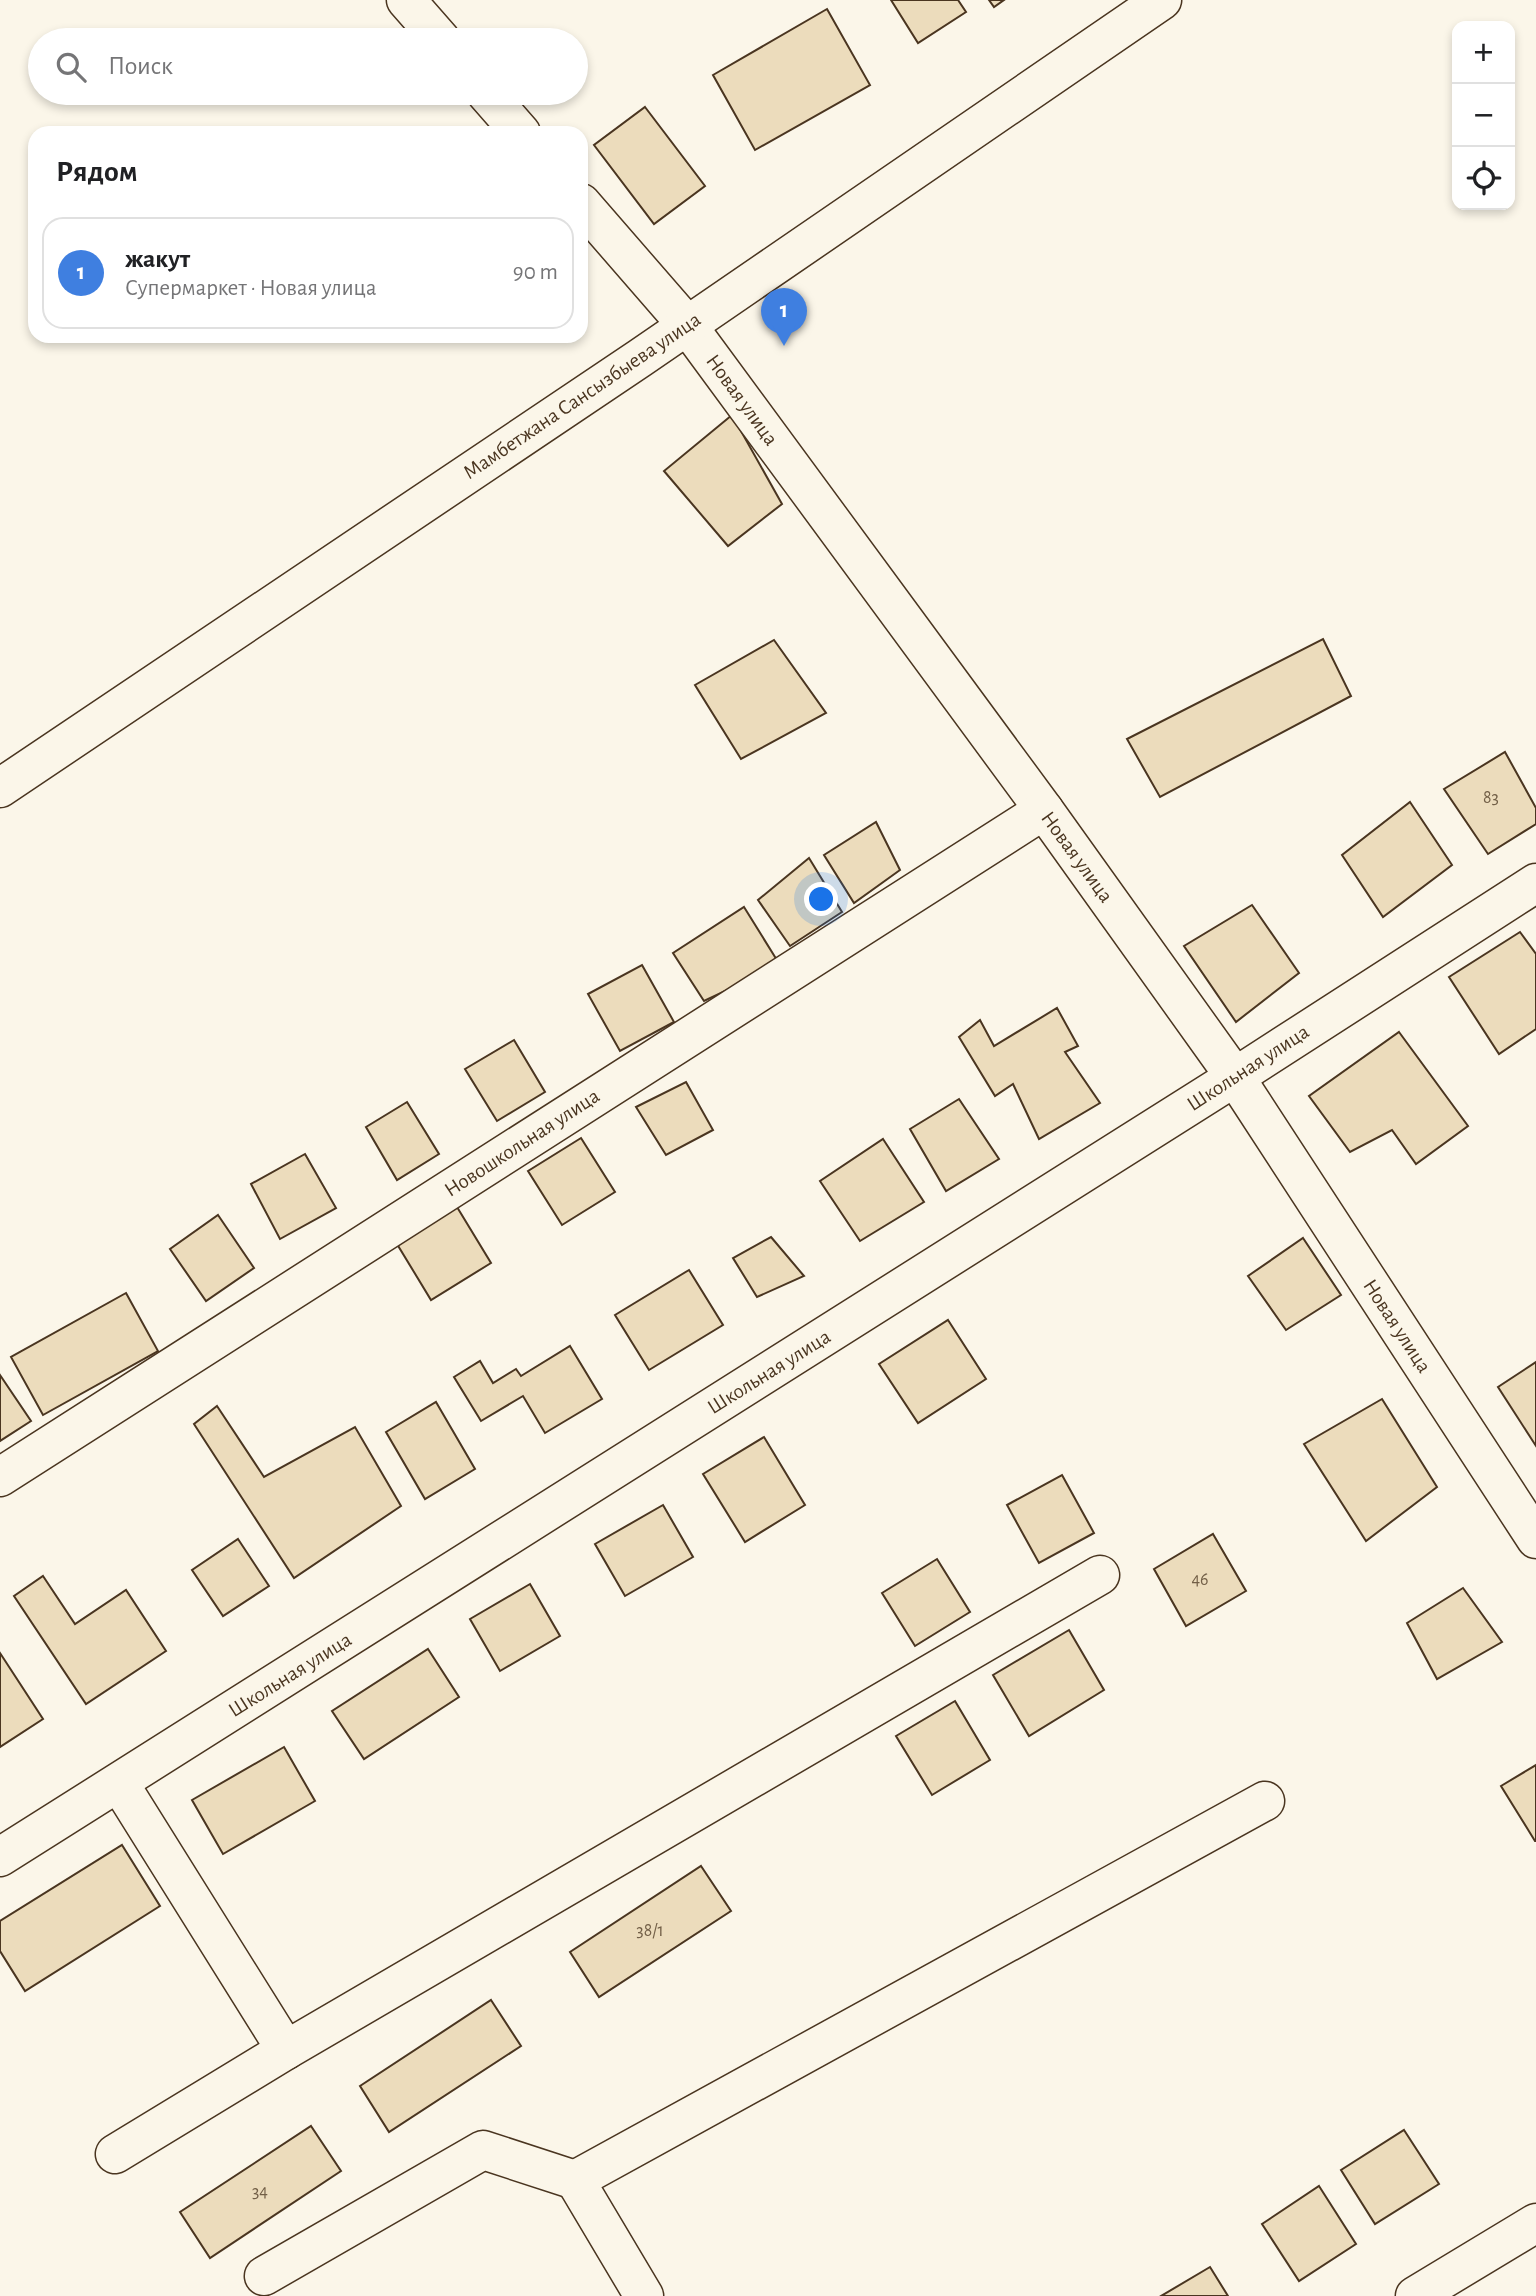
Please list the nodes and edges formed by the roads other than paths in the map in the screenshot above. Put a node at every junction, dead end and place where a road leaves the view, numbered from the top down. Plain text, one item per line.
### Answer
1 (406, 0) edge
2 (1162, 0) edge
3 (430, 28) edge
4 (496, 105) edge
5 (515, 126) edge
6 (588, 211) edge
7 (687, 326) junction
8 (0, 788) edge
9 (1044, 810) junction
10 (1536, 883) edge
11 (1235, 1077) junction
12 (0, 1477) edge
13 (1532, 1525) edge
14 (1100, 1574) dead end
15 (118, 1783) junction
16 (1265, 1801) dead end
17 (0, 1857) edge
18 (286, 2050) junction
19 (115, 2154) dead end
20 (575, 2180) junction
21 (1536, 2223) edge
22 (264, 2276) dead end
23 (644, 2296) edge
24 (1415, 2296) edge

1 - 3 street
2 - 7 street, Мамбетжана Сансызбыева улица
4 - 5 street
6 - 7 street, Новая улица
7 - 8 street, Мамбетжана Сансызбыева улица
7 - 9 street, Новая улица
9 - 11 street, Новая улица
9 - 12 street, Новошкольная улица
10 - 11 street, Школьная улица
11 - 13 street, Новая улица
11 - 15 street, Школьная улица
14 - 18 street
15 - 17 street, Школьная улица
15 - 18 street
16 - 20 street
18 - 19 street
20 - 22 street
20 - 23 street
21 - 24 street

